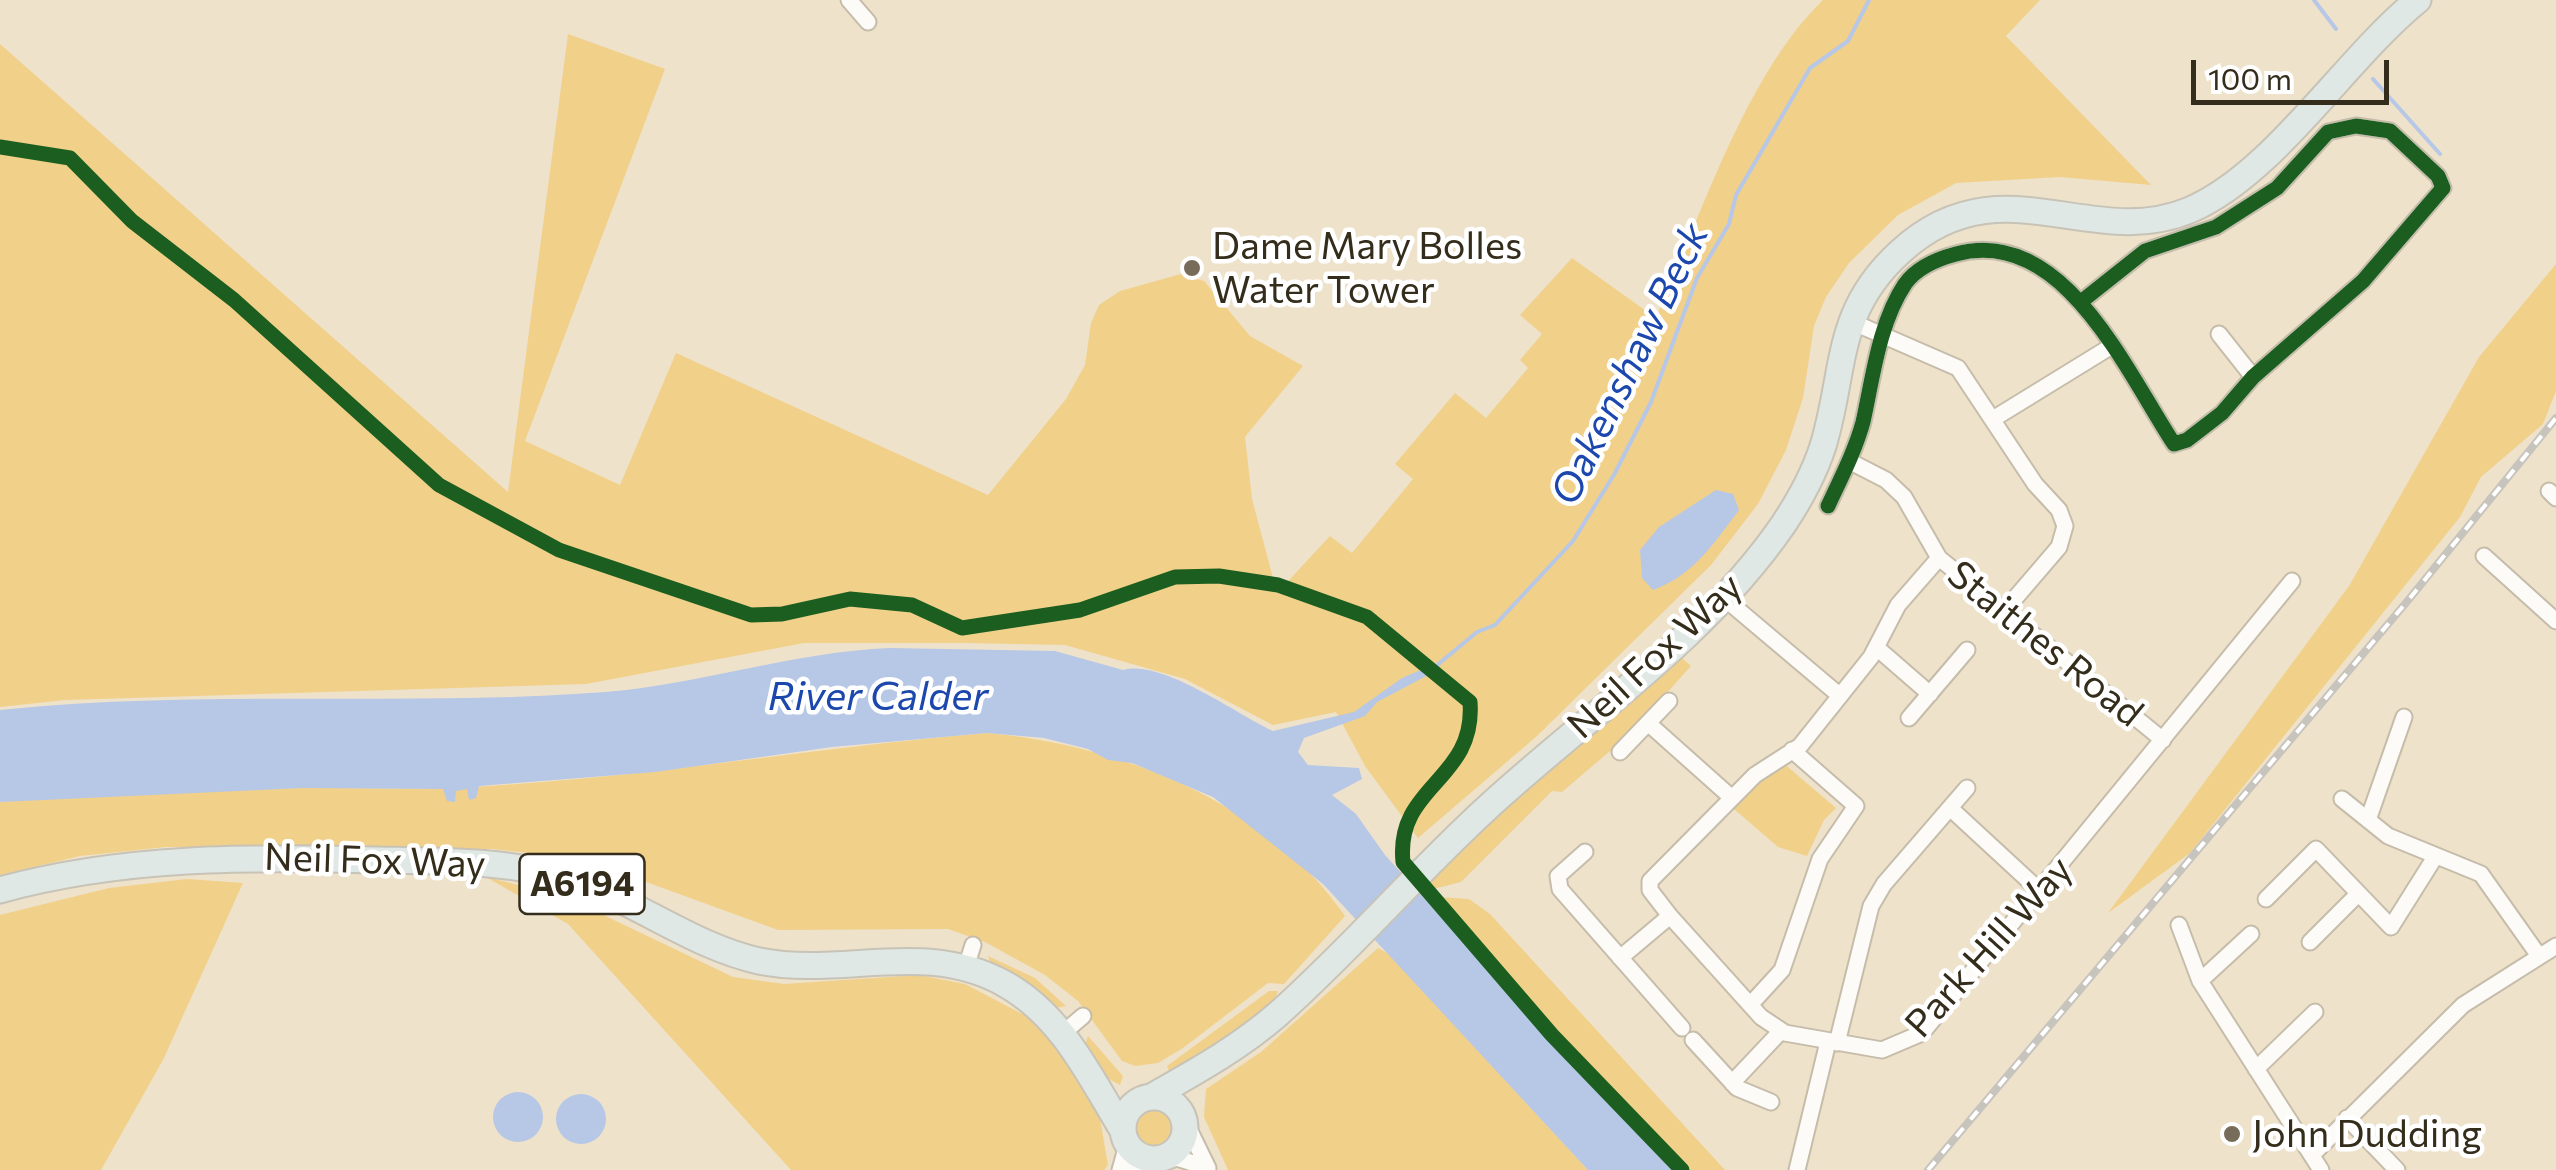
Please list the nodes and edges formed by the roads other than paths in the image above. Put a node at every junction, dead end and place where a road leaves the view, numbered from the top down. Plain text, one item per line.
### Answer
1 (850, 0) edge
2 (2418, 0) edge
3 (868, 22) dead end
4 (2082, 301) junction
5 (1850, 322) junction
6 (2219, 334) dead end
7 (1884, 335) junction
8 (2110, 348) junction
9 (2253, 377) junction
10 (1993, 418) junction
11 (1849, 461) junction
12 (1828, 506) dead end
13 (2484, 556) dead end
14 (1939, 558) junction
15 (2292, 581) dead end
16 (1724, 598) junction
17 (2005, 610) junction
18 (2556, 621) edge
19 (1876, 648) junction
20 (1967, 650) dead end
21 (1930, 694) junction
22 (1839, 695) junction
23 (1669, 701) dead end
24 (2404, 717) dead end
25 (1909, 718) dead end
26 (1649, 724) junction
27 (2164, 740) junction
28 (1792, 750) junction
29 (1620, 752) dead end
30 (1967, 788) dead end
31 (1732, 798) junction
32 (2342, 800) dead end
33 (1856, 806) junction
34 (1950, 808) junction
35 (1871, 818) dead end
36 (2368, 820) junction
37 (1585, 852) dead end
38 (2435, 857) junction
39 (0, 890) edge
40 (2040, 892) junction
41 (2358, 894) junction
42 (2266, 899) dead end
43 (1670, 916) junction
44 (2179, 926) dead end
45 (2250, 934) dead end
46 (2310, 942) dead end
47 (2556, 946) edge
48 (2539, 956) junction
49 (1620, 958) junction
50 (2200, 980) junction
51 (1750, 1005) junction
52 (2315, 1012) dead end
53 (1084, 1016) dead end
54 (1781, 1031) junction
55 (1063, 1034) junction
56 (1832, 1042) junction
57 (2256, 1069) junction
58 (1196, 1074) junction
59 (1732, 1083) junction
60 (1099, 1090) junction
61 (1143, 1100) junction
62 (1771, 1102) dead end
63 (1183, 1116) junction
64 (2347, 1118) junction
65 (1126, 1154) edge
66 (2312, 1155) junction
67 (1162, 1159) junction
68 (1208, 1169) edge
69 (1797, 1170) edge
70 (2321, 1170) edge
71 (2396, 1170) edge

1 - 3 street
2 - 5 main road, Neil Fox Way
4 - 7 street
4 - 8 street
4 - 9 street
5 - 7 street
5 - 16 main road, Neil Fox Way
6 - 9 street
7 - 10 street
7 - 11 street
8 - 9 street
8 - 10 street
10 - 17 street
11 - 12 street
11 - 14 street, Staithes Road
13 - 18 street
14 - 17 street, Staithes Road
14 - 19 street, Park Hill Way
15 - 27 street, Park Hill Way
16 - 22 street
16 - 58 main road, Neil Fox Way
17 - 27 street, Staithes Road
19 - 21 street
19 - 22 street, Park Hill Way
20 - 21 street
21 - 25 street
22 - 28 street, Park Hill Way
23 - 26 street
24 - 36 street
26 - 29 street
26 - 31 street
27 - 40 street, Park Hill Way
28 - 31 street, Park Hill Way
28 - 33 street
30 - 34 street
31 - 43 street, Park Hill Way
32 - 36 street
33 - 35 street
33 - 51 street
34 - 40 street
34 - 56 street
36 - 38 street
37 - 49 street
38 - 41 street
38 - 48 street
39 - 55 main road, Neil Fox Way / A6194
40 - 56 street, Park Hill Way
41 - 42 street
41 - 46 street
43 - 49 street
43 - 51 street, Park Hill Way
44 - 50 street
45 - 50 street
47 - 48 street
48 - 64 street
49 - 59 street
50 - 57 street
51 - 54 street, Park Hill Way
52 - 57 street
53 - 55 street
54 - 56 street, Park Hill Way
54 - 59 street
55 - 60 main road, Neil Fox Way / A6194
56 - 69 street
57 - 66 street
58 - 61 main road, Neil Fox Way
58 - 63 main road
59 - 62 street
60 - 61 main road
60 - 65 main road, Neil Fox Way / A6194
61 - 63 main road
61 - 65 main road
63 - 67 main road
63 - 68 street
64 - 66 street
64 - 71 street
65 - 67 main road
66 - 70 street
67 - 68 street

